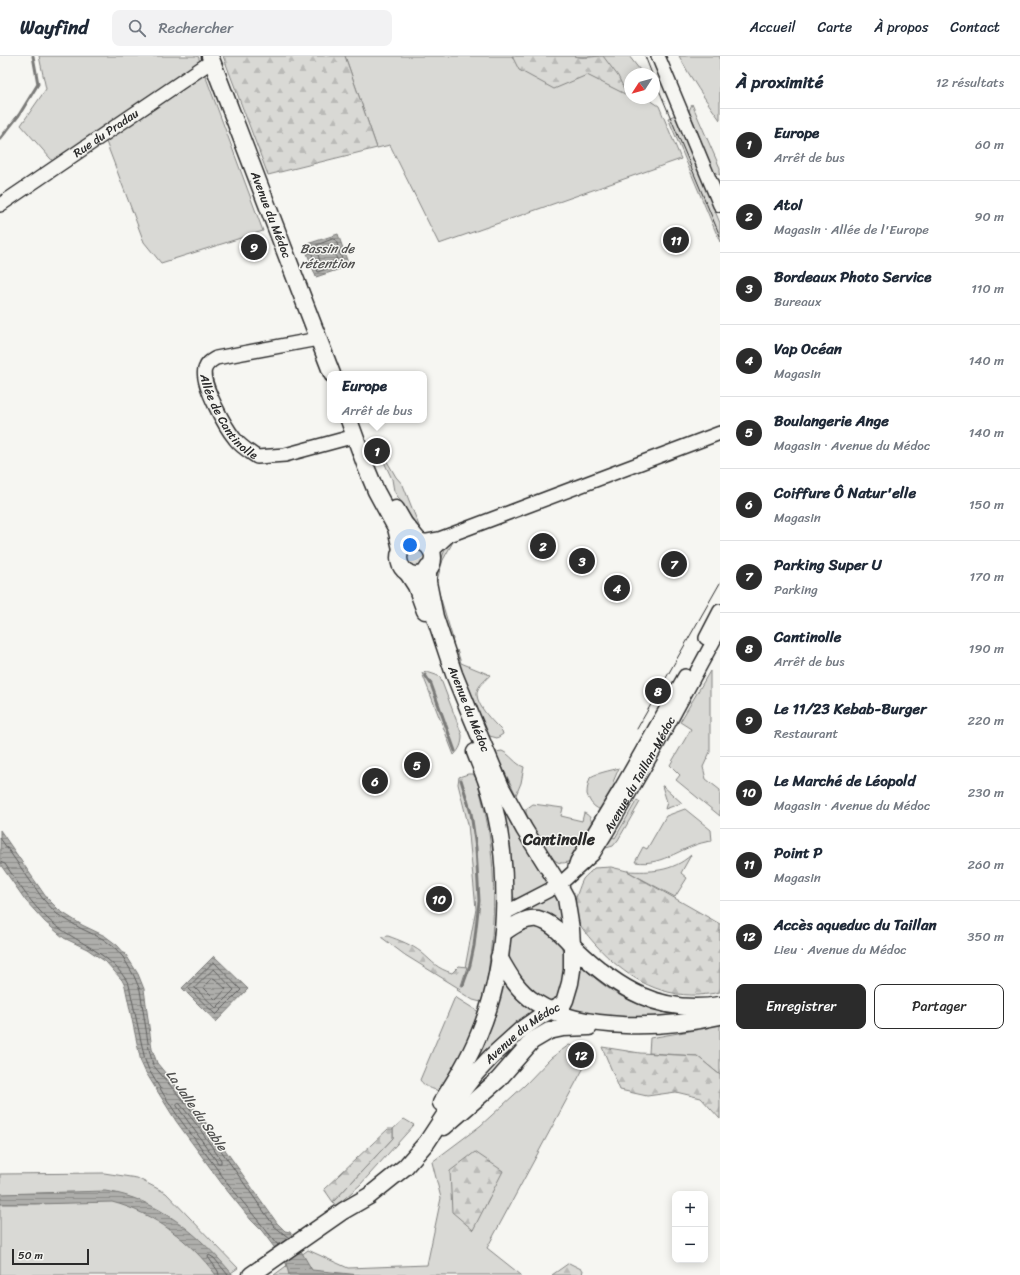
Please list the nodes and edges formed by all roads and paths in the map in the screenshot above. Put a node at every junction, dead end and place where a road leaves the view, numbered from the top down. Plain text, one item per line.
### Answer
1 (658, 56) edge
2 (211, 59) edge
3 (0, 205) edge
4 (720, 205) edge
5 (318, 339) junction
6 (331, 371) edge
7 (350, 423) edge
8 (720, 433) edge
9 (355, 436) junction
10 (424, 545) junction
11 (401, 549) junction
12 (428, 568) junction
13 (407, 572) junction
14 (720, 611) edge
15 (720, 629) edge
16 (574, 870) junction
17 (560, 885) junction
18 (505, 913) junction
19 (503, 933) junction
20 (572, 945) junction
21 (499, 957) junction
22 (720, 1005) edge
23 (551, 1011) junction
24 (720, 1016) edge
25 (614, 1024) junction
26 (427, 1142) junction
27 (343, 1211) junction
28 (251, 1275) edge

1 - 4 street
2 - 3 street, Rue du Pradau
2 - 5 main road, Avenue du Médoc
5 - 6 main road, Avenue du Médoc
5 - 9 street, Allée de Cantinolle
7 - 9 main road
8 - 10 street
9 - 10 main road
9 - 11 main road
10 - 11 main road
10 - 12 main road
11 - 13 main road
12 - 13 main road
12 - 17 main road, Avenue du Médoc
13 - 18 main road, Avenue du Médoc
14 - 16 street, Avenue du Taillan-Médoc
15 - 16 street, Avenue du Taillan-Médoc
16 - 17 street, Avenue du Taillan-Médoc
17 - 18 street, Avenue du Taillan-Médoc
17 - 20 main road, Avenue du Médoc
18 - 19 main road, Avenue du Médoc
19 - 20 main road
19 - 21 main road, Avenue du Médoc
20 - 22 main road
20 - 23 main road, Avenue du Médoc
21 - 23 main road
21 - 27 main road, Avenue du Médoc
23 - 25 main road
23 - 26 main road, Avenue du Médoc
24 - 25 main road
25 - 26 main road
26 - 27 main road, Avenue du Médoc
27 - 28 main road, Avenue du Médoc

